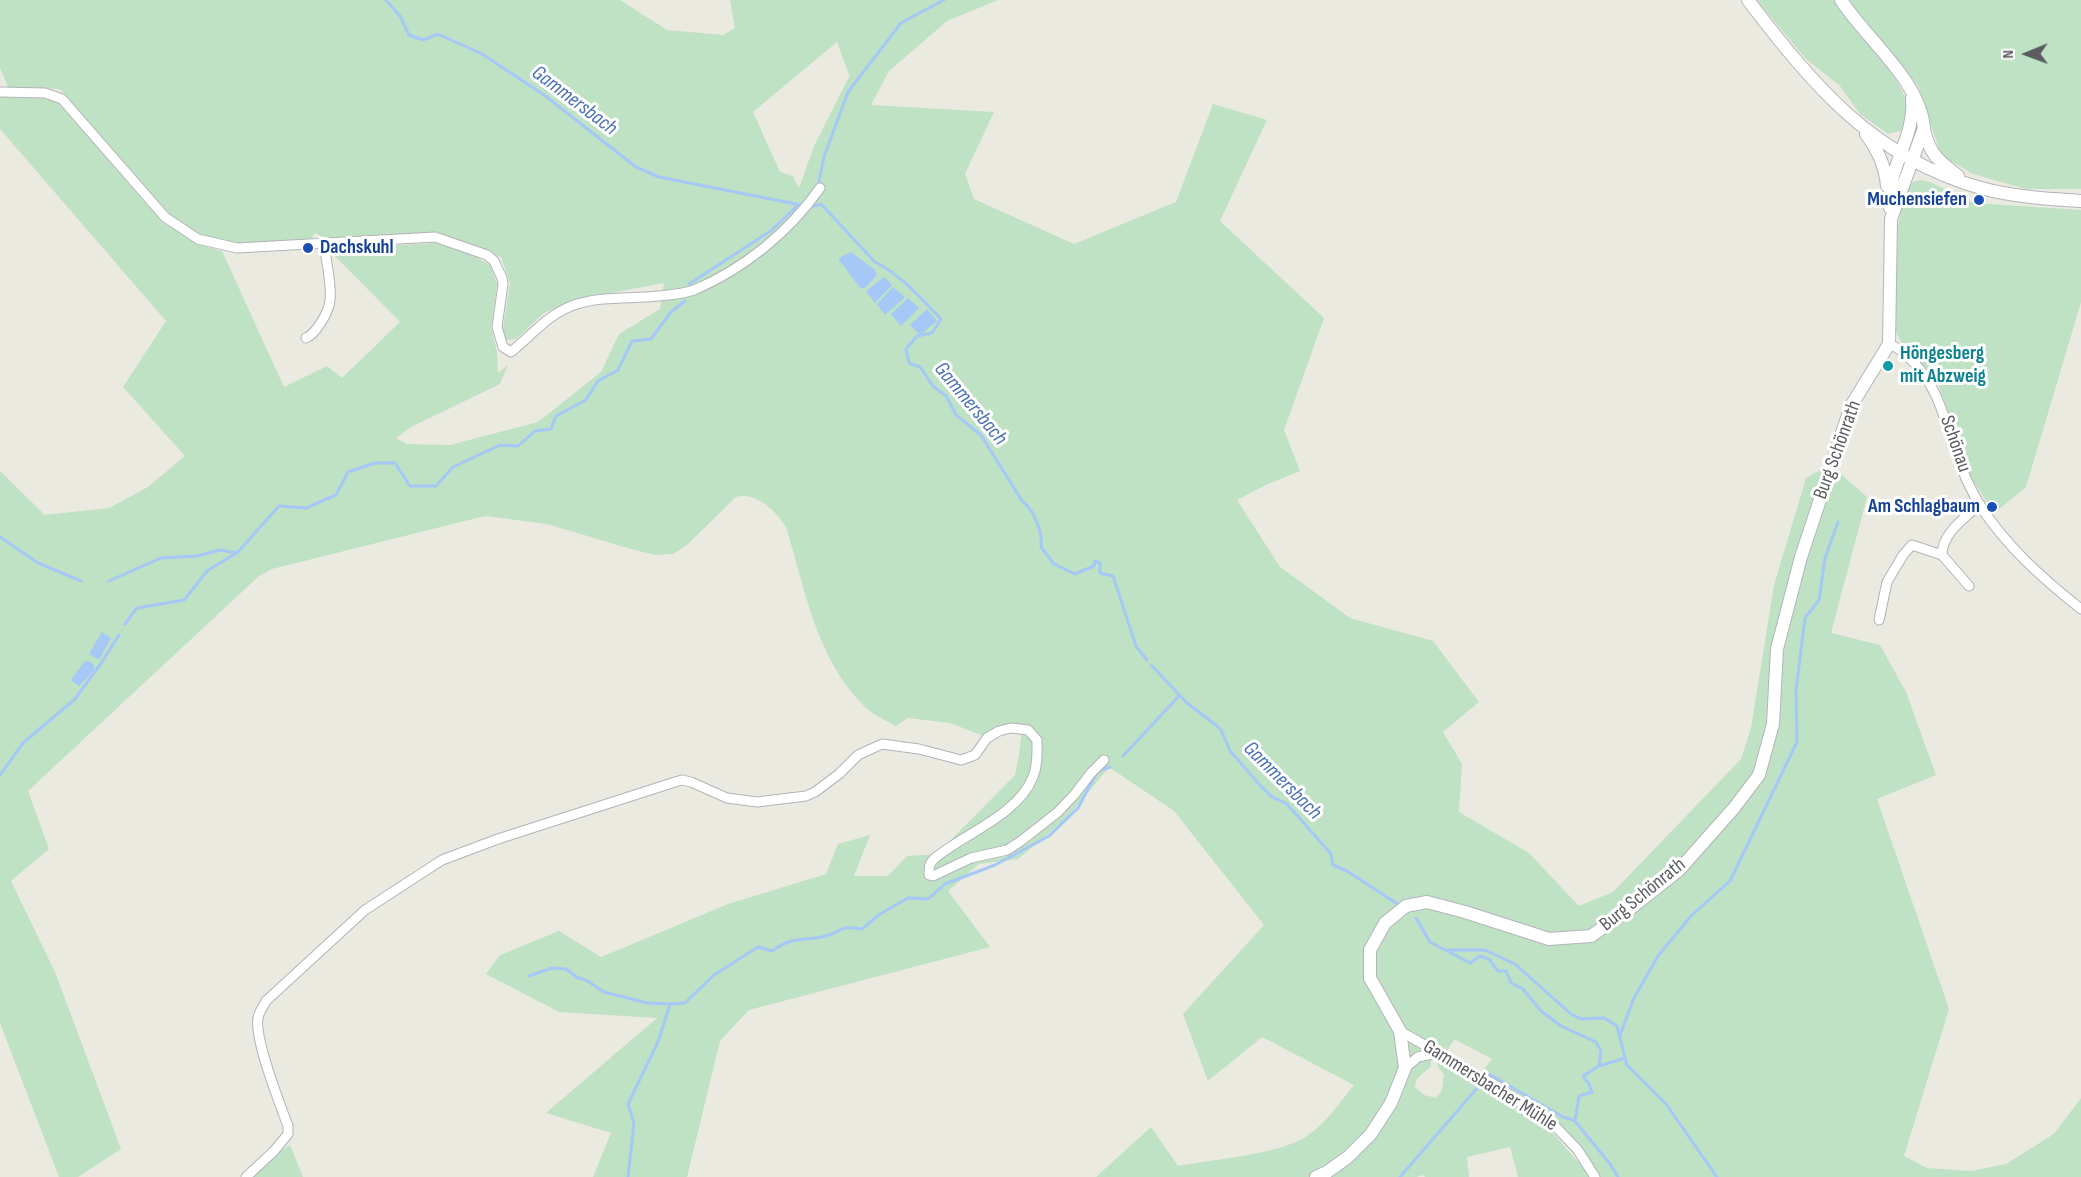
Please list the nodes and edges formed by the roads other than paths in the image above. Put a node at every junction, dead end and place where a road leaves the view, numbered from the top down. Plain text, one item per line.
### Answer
1 (1748, 0) edge
2 (1840, 0) edge
3 (0, 92) edge
4 (1912, 94) junction
5 (1861, 127) junction
6 (1924, 128) junction
7 (1901, 153) junction
8 (1913, 160) junction
9 (1969, 184) junction
10 (820, 188) dead end
11 (1889, 199) junction
12 (2081, 201) edge
13 (1891, 219) junction
14 (324, 244) junction
15 (306, 338) dead end
16 (1889, 344) junction
17 (1980, 504) junction
18 (1942, 555) junction
19 (1968, 586) dead end
20 (2081, 609) edge
21 (1879, 620) dead end
22 (1104, 760) dead end
23 (1400, 1031) junction
24 (1439, 1053) junction
25 (1405, 1068) junction
26 (246, 1177) edge
27 (1316, 1177) edge
28 (1595, 1177) edge

1 - 5 street
2 - 4 street
3 - 14 street
4 - 6 street
4 - 7 street
5 - 7 street
5 - 11 street
6 - 8 street
6 - 9 street
7 - 8 street
7 - 11 street
8 - 9 street
8 - 13 street
9 - 12 street
10 - 14 street
11 - 13 street
13 - 16 street
14 - 15 street
16 - 17 street, Schönau
16 - 23 street, Burg Schönrath
17 - 18 street
17 - 20 street, Schönau
18 - 19 street
18 - 21 street
22 - 26 street
23 - 24 street, Gammersbacher Mühle
23 - 25 street, Burg Schönrath
24 - 25 street
24 - 28 street, Gammersbacher Mühle
25 - 27 street, Burg Schönrath

